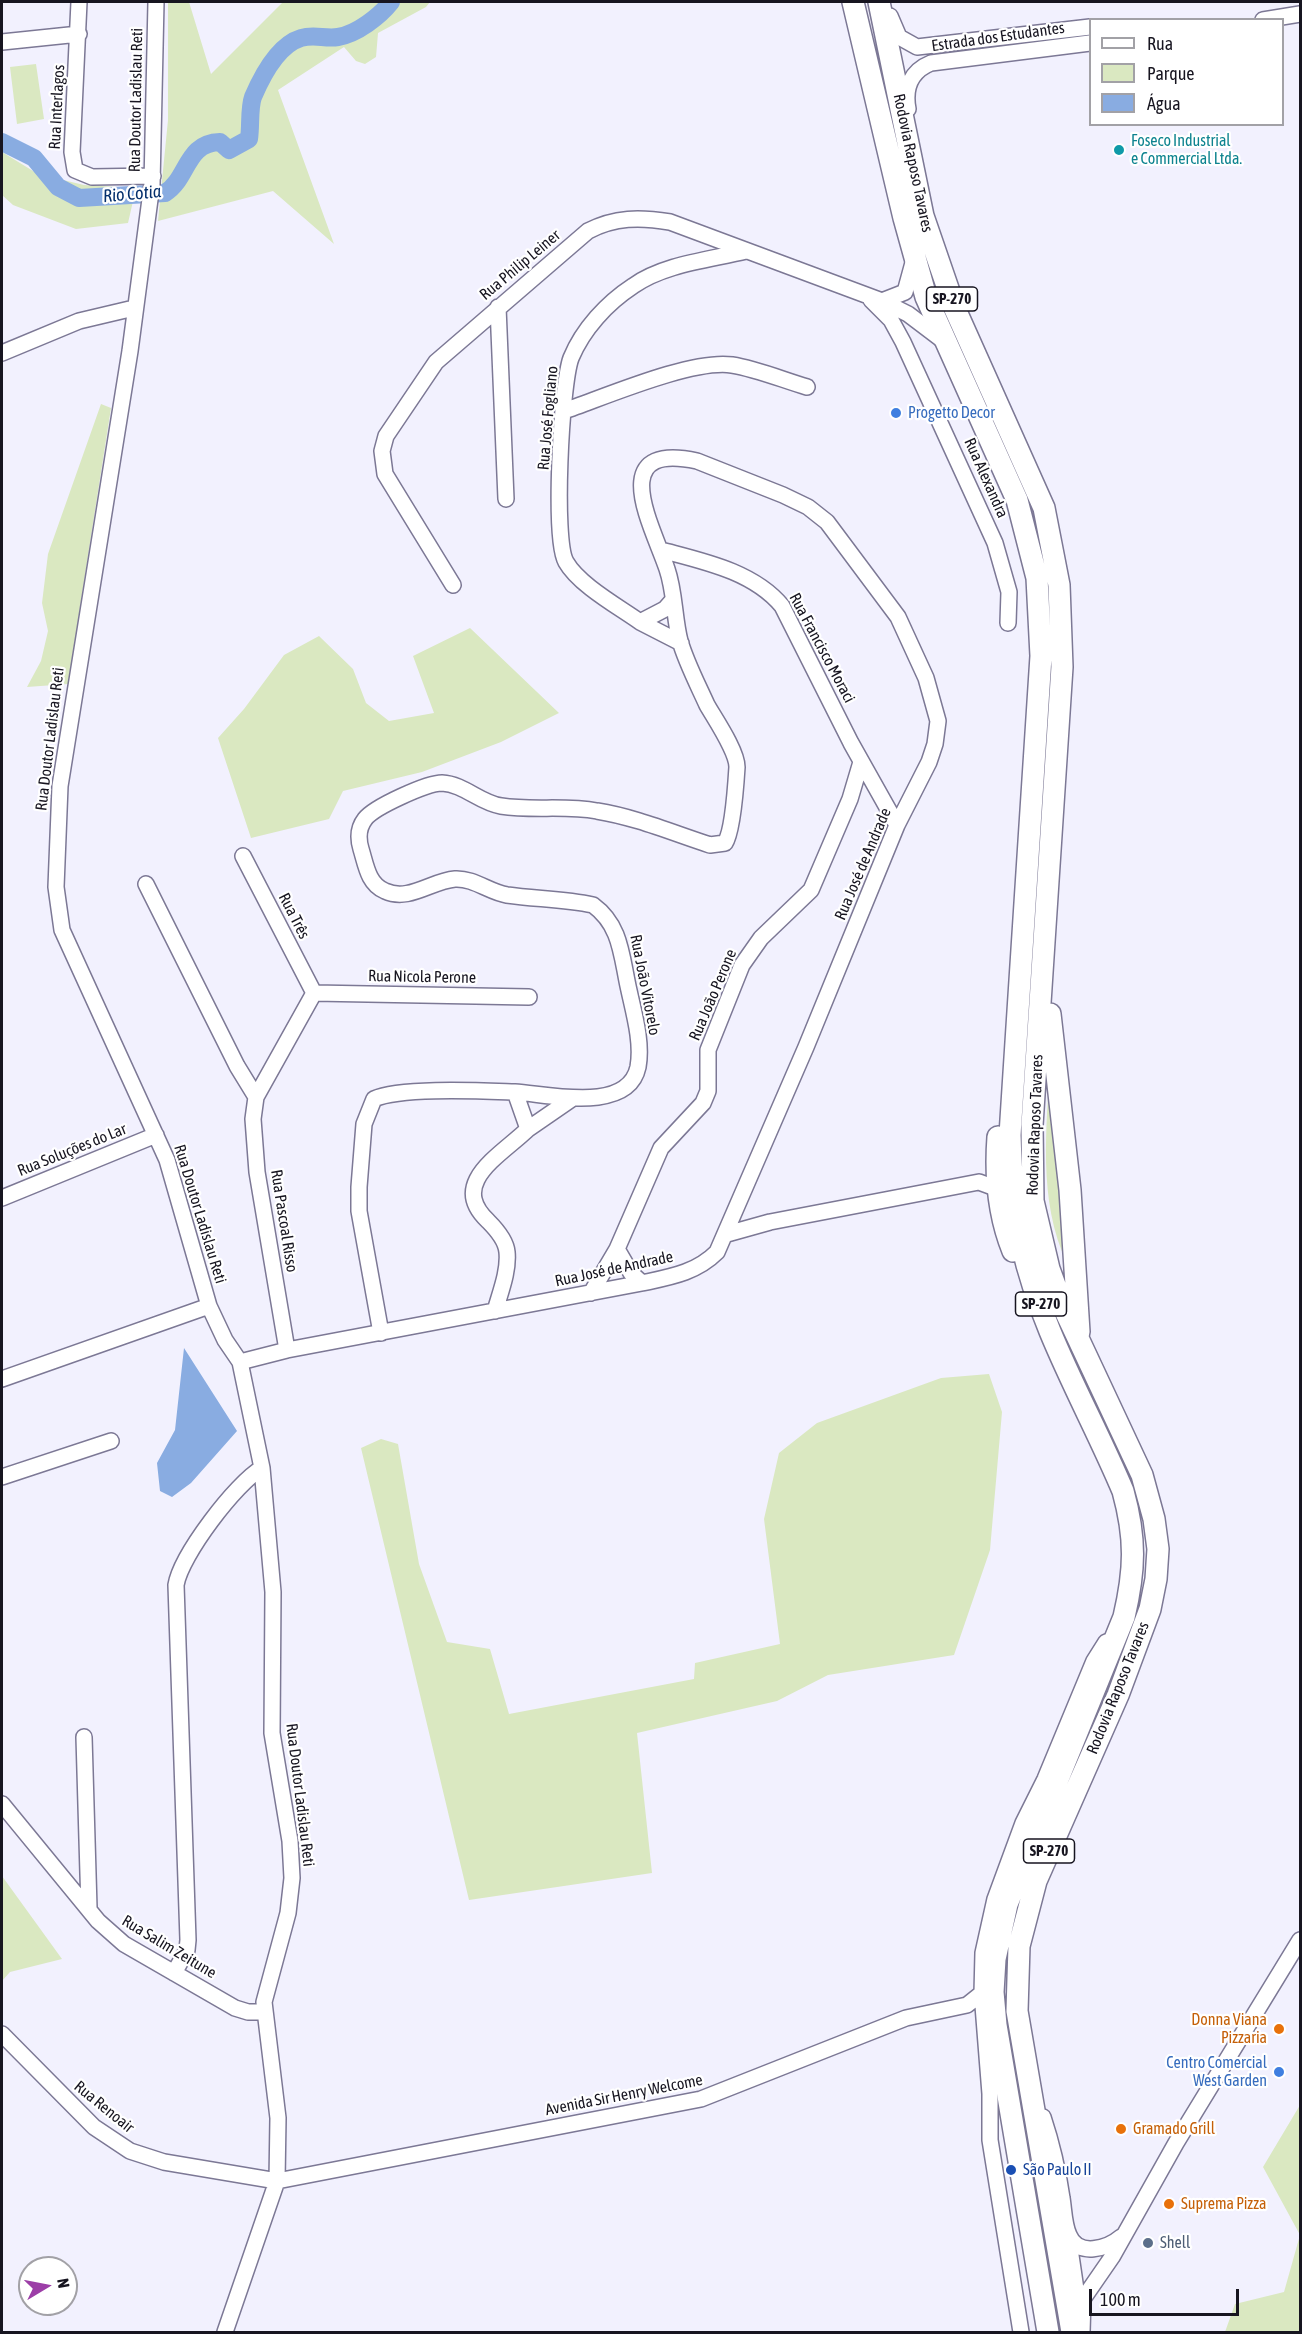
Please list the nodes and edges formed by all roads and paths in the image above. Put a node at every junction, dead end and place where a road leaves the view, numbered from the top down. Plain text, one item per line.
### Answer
1 (79, 2) edge
2 (156, 2) edge
3 (853, 2) edge
4 (879, 2) edge
5 (886, 2) edge
6 (1300, 14) edge
7 (1275, 18) edge
8 (1089, 27) edge
9 (79, 34) junction
10 (2, 42) edge
11 (1089, 43) edge
12 (153, 180) junction
13 (923, 216) junction
14 (746, 251) junction
15 (914, 256) junction
16 (867, 295) junction
17 (882, 301) junction
18 (498, 307) junction
19 (134, 308) junction
20 (945, 342) junction
21 (2, 353) edge
22 (807, 387) dead end
23 (564, 411) junction
24 (506, 499) dead end
25 (661, 550) junction
26 (453, 585) dead end
27 (672, 601) junction
28 (640, 622) junction
29 (1008, 623) dead end
30 (681, 643) junction
31 (861, 762) junction
32 (737, 766) joint
33 (897, 825) junction
34 (243, 856) dead end
35 (146, 884) dead end
36 (1044, 944) junction
37 (314, 993) junction
38 (529, 997) dead end
39 (1018, 997) junction
40 (515, 1092) junction
41 (256, 1097) junction
42 (573, 1098) junction
43 (528, 1129) junction
44 (156, 1136) junction
45 (988, 1185) junction
46 (2, 1198) edge
47 (727, 1234) junction
48 (617, 1249) junction
49 (642, 1283) junction
50 (591, 1293) junction
51 (209, 1306) junction
52 (495, 1311) junction
53 (1047, 1323) junction
54 (381, 1333) junction
55 (1079, 1340) junction
56 (287, 1350) junction
57 (240, 1362) junction
58 (2, 1379) edge
59 (111, 1441) dead end
60 (262, 1468) junction
61 (2, 1477) edge
62 (1124, 1617) junction
63 (84, 1737) dead end
64 (2, 1804) edge
65 (89, 1908) junction
66 (1300, 1941) edge
67 (174, 1973) junction
68 (982, 1993) junction
69 (967, 2005) junction
70 (264, 2012) junction
71 (983, 2016) junction
72 (2, 2034) edge
73 (1027, 2073) junction
74 (277, 2181) junction
75 (1068, 2235) junction
76 (1123, 2235) junction
77 (1078, 2329) edge
78 (225, 2332) edge
79 (1021, 2332) edge
80 (1048, 2332) edge

1 - 9 street, Rua Interlagos
2 - 12 street, Rua Doutor Ladislau Reti
3 - 15 highway, Rodovia Raposo Tavares / SP-270
4 - 13 highway, Rodovia Raposo Tavares / SP-270
5 - 8 street, Estrada dos Estudantes
6 - 7 street
9 - 10 street
9 - 12 street, Rua Interlagos
11 - 13 street, Estrada dos Estudantes
12 - 19 street, Rua Doutor Ladislau Reti
13 - 36 highway, Rodovia Raposo Tavares / SP-270
14 - 16 street, Rua Philip Leiner
14 - 18 street, Rua Philip Leiner
14 - 23 street, Rua José Fogliano
15 - 17 street
15 - 20 highway, Rodovia Raposo Tavares / SP-270
16 - 17 street, Rua Philip Leiner
16 - 29 street, Rua Alexandra
17 - 20 street, Rua Philip Leiner
18 - 24 street
18 - 26 street, Rua Philip Leiner
19 - 21 street
19 - 44 street, Rua Doutor Ladislau Reti
20 - 39 highway, Rodovia Raposo Tavares / SP-270
22 - 23 street
23 - 28 street, Rua José Fogliano
25 - 27 street, Rua José de Andrade
25 - 31 street, Rua Francisco Moraci
25 - 33 street, Rua José de Andrade
27 - 28 street
27 - 30 street, Rua José de Andrade
28 - 30 street, Rua José Fogliano
30 - 32 street, Rua José de Andrade
31 - 33 street, Rua Francisco Moraci
31 - 48 street, Rua João Perone
32 - 42 street, Rua João Vitorelo
33 - 47 street, Rua José de Andrade
34 - 37 street, Rua Três
35 - 41 street
36 - 55 highway
36 - 55 highway, Rodovia Raposo Tavares / SP-270
37 - 38 street, Rua Nicola Perone
37 - 41 street, Rua Pascoal Risso
39 - 45 highway
39 - 53 highway, Rodovia Raposo Tavares / SP-270
40 - 42 street, Rua João Vitorelo
40 - 43 street
40 - 54 street, Rua João Vitorelo
41 - 56 street, Rua Pascoal Risso
42 - 43 street
43 - 52 street
44 - 46 street, Rua Soluções do Lar
44 - 51 street, Rua Doutor Ladislau Reti
45 - 47 street
45 - 53 highway
47 - 49 street, Rua José de Andrade
48 - 49 street
48 - 50 street, Rua João Perone
49 - 50 street, Rua José de Andrade
50 - 52 street, Rua José de Andrade
51 - 57 street, Rua Doutor Ladislau Reti
51 - 58 street
52 - 54 street, Rua José de Andrade
53 - 62 highway, Rodovia Raposo Tavares / SP-270
54 - 56 street, Rua José de Andrade
55 - 73 highway, Rodovia Raposo Tavares / SP-270
56 - 57 street, Rua José de Andrade
57 - 60 street, Rua Doutor Ladislau Reti
59 - 61 street
60 - 67 street
60 - 70 street, Rua Doutor Ladislau Reti
62 - 68 street
62 - 80 highway, Rodovia Raposo Tavares / SP-270
63 - 65 street
64 - 65 street, Rua Salim Zeitune
65 - 67 street, Rua Salim Zeitune
66 - 76 street
67 - 70 street, Rua Salim Zeitune
68 - 69 street
68 - 71 street
69 - 71 street
69 - 74 street, Avenida Sir Henry Welcome
70 - 74 street, Rua Doutor Ladislau Reti
71 - 79 street
72 - 74 street, Rua Renoair
73 - 75 street
73 - 77 highway, Rodovia Raposo Tavares / SP-270
74 - 78 street, Rua Doutor Ladislau Reti
75 - 76 street
75 - 77 street
76 - 77 street

